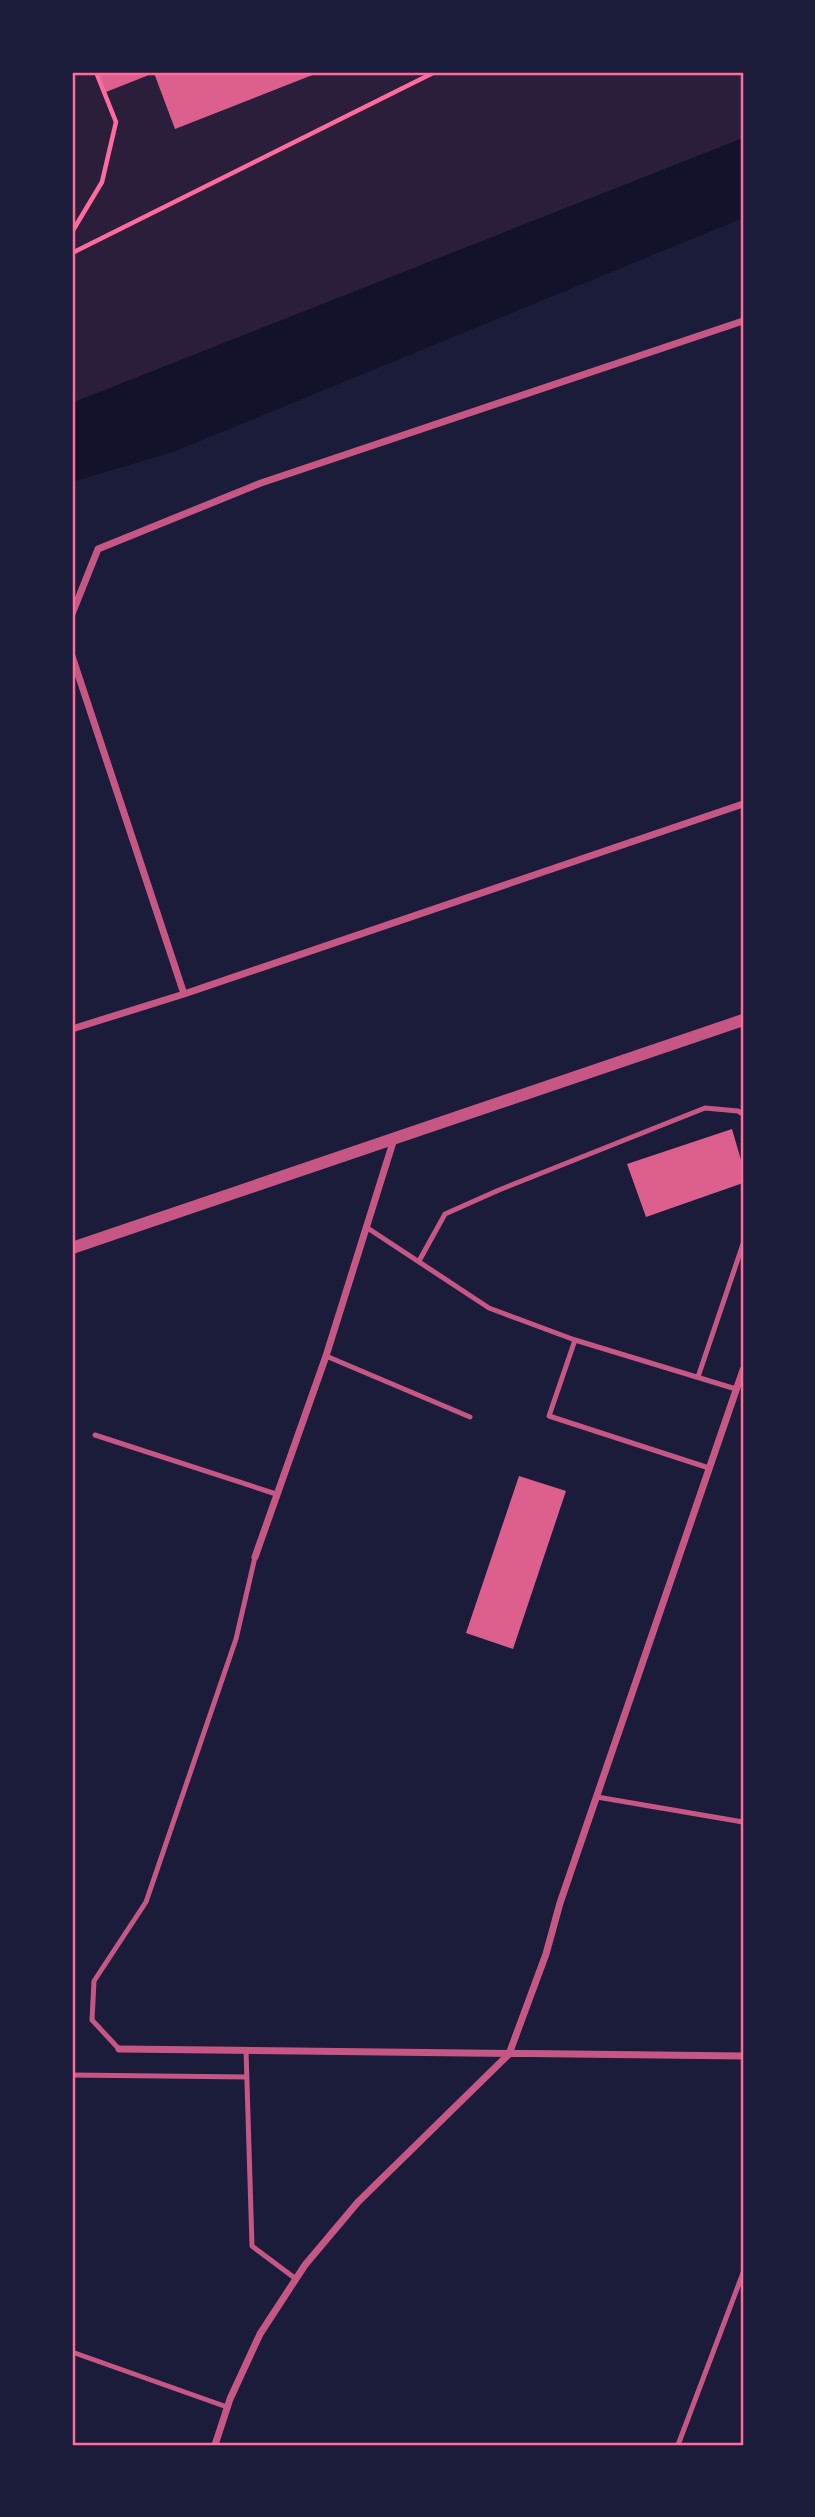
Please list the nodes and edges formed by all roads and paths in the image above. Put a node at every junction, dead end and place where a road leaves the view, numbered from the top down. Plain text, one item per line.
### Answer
1 (96, 72) edge
2 (435, 72) edge
3 (72, 232) edge
4 (72, 253) edge
5 (743, 321) edge
6 (72, 614) edge
7 (72, 656) edge
8 (743, 804) edge
9 (184, 994) junction
10 (743, 1020) edge
11 (72, 1029) edge
12 (743, 1114) edge
13 (394, 1139) junction
14 (366, 1227) junction
15 (743, 1244) edge
16 (72, 1248) edge
17 (419, 1261) junction
18 (575, 1340) junction
19 (326, 1356) junction
20 (743, 1370) edge
21 (698, 1377) junction
22 (740, 1390) edge
23 (470, 1417) dead end
24 (95, 1435) dead end
25 (709, 1468) junction
26 (276, 1494) junction
27 (255, 1557) joint
28 (597, 1797) junction
29 (743, 1822) edge
30 (119, 2049) joint
31 (246, 2050) junction
32 (509, 2054) junction
33 (743, 2056) edge
34 (72, 2076) edge
35 (247, 2077) junction
36 (743, 2273) edge
37 (296, 2278) junction
38 (72, 2352) edge
39 (227, 2407) junction
40 (215, 2445) edge
41 (678, 2445) edge

1 - 3 path
2 - 4 path
5 - 6 street
7 - 9 street
8 - 9 street
9 - 11 street
10 - 13 street
12 - 17 lane
13 - 14 street
13 - 16 street
14 - 17 lane
14 - 19 street
15 - 21 lane
17 - 18 lane
18 - 21 lane
18 - 25 lane
19 - 23 lane
19 - 26 street
20 - 22 street
21 - 22 lane
22 - 25 street
24 - 26 lane
25 - 28 street
26 - 27 street
27 - 30 lane
28 - 29 lane
28 - 32 street
30 - 31 street
31 - 32 street
31 - 35 lane
32 - 33 street
32 - 37 street
34 - 35 lane
35 - 37 lane
36 - 41 lane
37 - 39 street
38 - 39 lane
39 - 40 street

